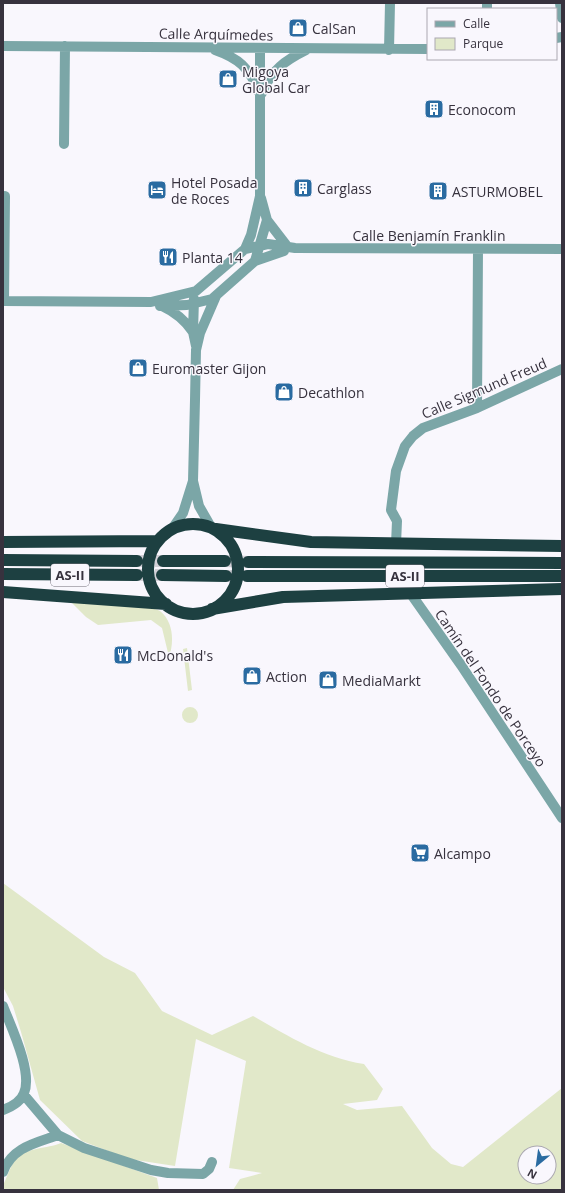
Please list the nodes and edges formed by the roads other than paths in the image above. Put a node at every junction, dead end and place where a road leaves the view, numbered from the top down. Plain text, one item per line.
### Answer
1 (390, 3) edge
2 (560, 3) edge
3 (562, 18) edge
4 (3, 46) edge
5 (65, 46) junction
6 (208, 48) junction
7 (260, 49) junction
8 (308, 49) junction
9 (427, 49) edge
10 (389, 50) junction
11 (260, 98) junction
12 (64, 144) dead end
13 (5, 196) dead end
14 (260, 196) junction
15 (257, 210) junction
16 (267, 220) junction
17 (261, 245) junction
18 (289, 248) junction
19 (245, 249) junction
20 (478, 249) junction
21 (562, 250) edge
22 (255, 261) junction
23 (196, 291) junction
24 (185, 295) junction
25 (216, 296) junction
26 (4, 301) edge
27 (156, 304) junction
28 (194, 304) junction
29 (196, 333) junction
30 (562, 369) edge
31 (477, 408) junction
32 (193, 481) junction
33 (213, 528) junction
34 (172, 529) junction
35 (158, 541) junction
36 (3, 542) edge
37 (396, 544) junction
38 (562, 546) edge
39 (3, 560) edge
40 (137, 561) tunnel mouth
41 (163, 561) tunnel mouth
42 (225, 561) tunnel mouth
43 (248, 562) tunnel mouth
44 (562, 562) edge
45 (3, 574) edge
46 (138, 575) tunnel mouth
47 (162, 575) tunnel mouth
48 (226, 576) tunnel mouth
49 (247, 576) tunnel mouth
50 (562, 576) edge
51 (562, 589) edge
52 (3, 592) edge
53 (411, 594) junction
54 (166, 604) junction
55 (212, 609) junction
56 (562, 818) edge
57 (3, 1006) edge
58 (24, 1095) junction
59 (3, 1110) edge
60 (58, 1135) junction
61 (212, 1162) dead end
62 (3, 1172) edge

1 - 10 street
2 - 3 street
4 - 5 street, Calle Arquímedes
5 - 6 street, Calle Arquímedes
5 - 12 street
6 - 7 street, Calle Arquímedes
6 - 11 street
7 - 8 street, Calle Arquímedes
7 - 11 street
8 - 10 street, Calle Arquímedes
8 - 11 street
9 - 10 street, Calle Arquímedes
11 - 14 street
13 - 26 street
14 - 15 street
14 - 16 street
15 - 17 street
15 - 19 street
16 - 17 street
16 - 18 street
17 - 18 street, Calle Benjamín Franklin
17 - 19 street, Calle Benjamín Franklin
17 - 22 street
18 - 20 street, Calle Benjamín Franklin
18 - 22 street, Calle Benjamín Franklin
19 - 23 street
20 - 21 street, Calle Benjamín Franklin
20 - 31 street
22 - 25 street
23 - 24 street
23 - 28 street
24 - 27 street
24 - 28 street
25 - 28 street
25 - 29 street
26 - 27 street
27 - 28 street
27 - 29 street
28 - 29 street
29 - 32 street
30 - 31 street, Calle Sigmund Freud
31 - 37 street, Calle Sigmund Freud
32 - 33 street
32 - 34 street
33 - 34 highway
33 - 37 highway
33 - 55 highway
34 - 35 highway
35 - 36 highway
35 - 54 highway
37 - 38 highway
39 - 40 highway, AS-II
41 - 42 highway
43 - 44 highway, AS-II
45 - 46 highway, AS-II
47 - 48 highway
49 - 50 highway, AS-II
51 - 53 highway
52 - 54 highway
53 - 55 highway
53 - 56 street, Camín del Fondo de Porceyo
54 - 55 highway
57 - 58 street
58 - 59 street
58 - 60 street
60 - 61 street
60 - 62 street

